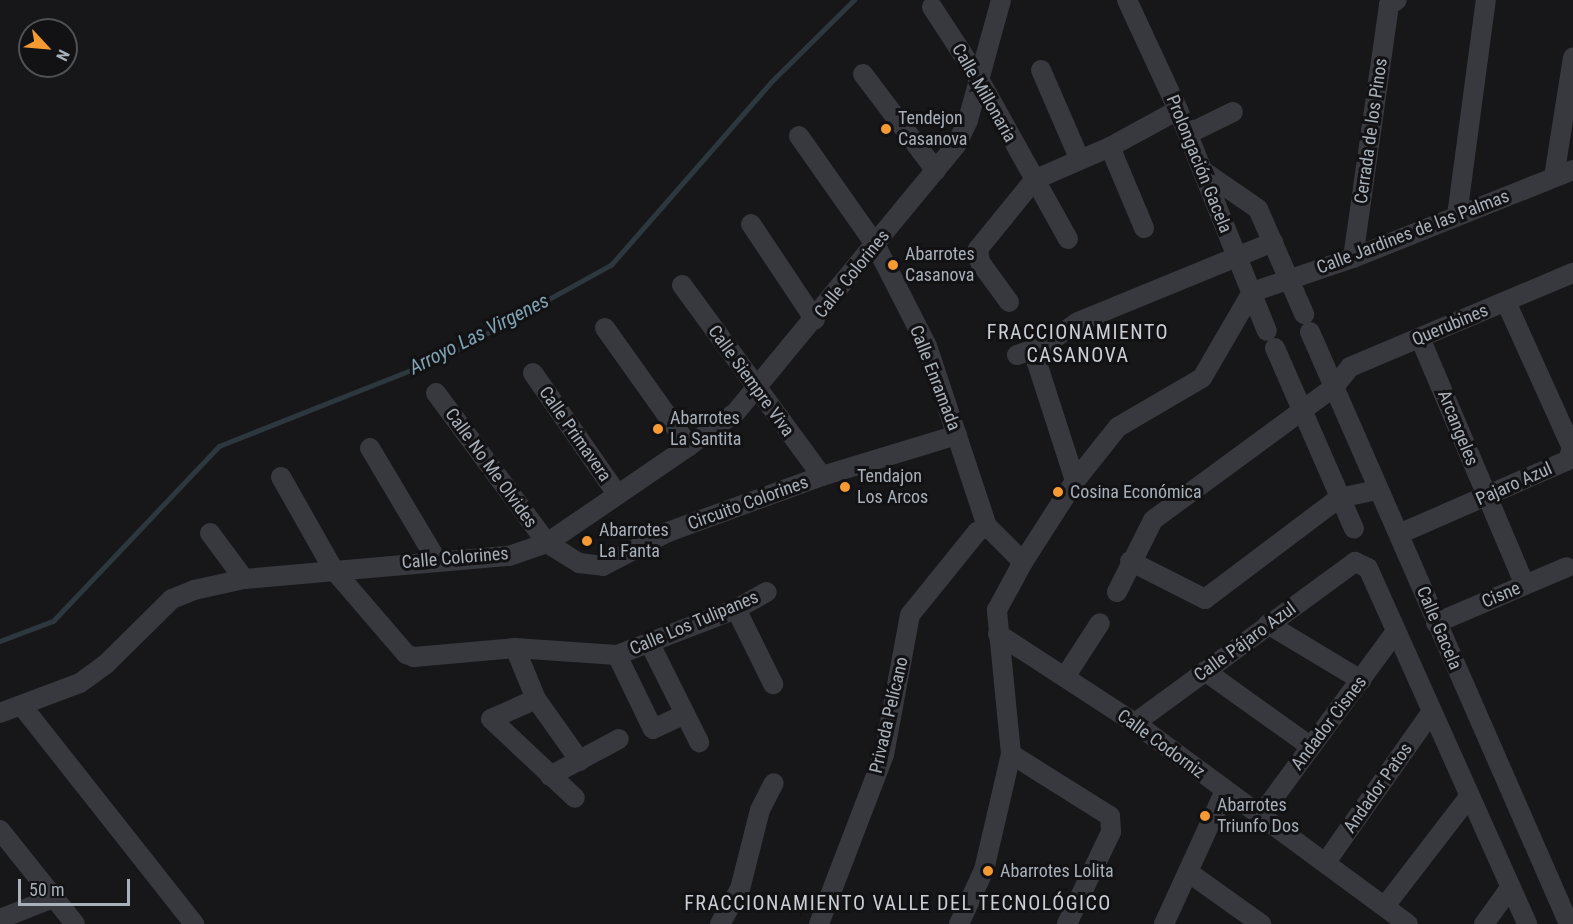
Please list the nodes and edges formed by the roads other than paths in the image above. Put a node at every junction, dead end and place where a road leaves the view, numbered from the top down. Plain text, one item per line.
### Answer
1 (1001, 0) edge
2 (1126, 0) edge
3 (1486, 0) edge
4 (1393, 2) edge
5 (932, 7) dead end
6 (1573, 57) edge
7 (1041, 70) dead end
8 (863, 74) dead end
9 (979, 79) junction
10 (1178, 111) junction
11 (1233, 112) dead end
12 (1188, 134) junction
13 (799, 136) dead end
14 (1110, 147) junction
15 (1080, 160) junction
16 (1573, 170) edge
17 (936, 171) junction
18 (1203, 171) junction
19 (1554, 177) junction
20 (1034, 180) junction
21 (1457, 216) junction
22 (751, 224) dead end
23 (1144, 228) dead end
24 (1068, 239) dead end
25 (1273, 242) junction
26 (875, 244) junction
27 (1237, 257) junction
28 (1353, 258) junction
29 (1573, 273) edge
30 (1290, 279) junction
31 (682, 285) dead end
32 (1252, 292) junction
33 (1010, 302) dead end
34 (1506, 302) junction
35 (815, 320) junction
36 (605, 328) dead end
37 (1420, 338) junction
38 (1043, 346) junction
39 (1017, 355) dead end
40 (533, 373) dead end
41 (1334, 387) junction
42 (756, 389) junction
43 (436, 393) dead end
44 (1301, 411) junction
45 (957, 435) junction
46 (688, 446) junction
47 (370, 448) dead end
48 (822, 476) junction
49 (281, 477) dead end
50 (1075, 481) junction
51 (1378, 490) junction
52 (616, 494) junction
53 (1486, 496) junction
54 (1339, 498) junction
55 (987, 526) junction
56 (1354, 529) dead end
57 (210, 533) dead end
58 (1400, 534) junction
59 (547, 543) junction
60 (436, 559) junction
61 (1130, 561) junction
62 (1023, 562) junction
63 (1567, 567) dead end
64 (333, 569) junction
65 (244, 579) junction
66 (1525, 585) junction
67 (767, 592) dead end
68 (1117, 592) dead end
69 (736, 609) junction
70 (1100, 623) dead end
71 (1436, 623) junction
72 (1268, 624) junction
73 (1396, 631) junction
74 (998, 634) junction
75 (650, 644) junction
76 (515, 648) junction
77 (617, 655) junction
78 (1205, 671) junction
79 (1065, 677) junction
80 (1361, 680) junction
81 (773, 684) dead end
82 (536, 699) junction
83 (22, 706) junction
84 (0, 713) edge
85 (685, 714) junction
86 (1430, 714) junction
87 (1136, 723) junction
88 (619, 739) dead end
89 (699, 742) dead end
90 (1311, 747) junction
91 (1011, 754) junction
92 (580, 761) junction
93 (550, 776) junction
94 (774, 783) dead end
95 (1225, 791) junction
96 (1469, 797) junction
97 (576, 798) dead end
98 (1261, 815) junction
99 (0, 830) edge
100 (1326, 862) junction
101 (1188, 872) junction
102 (1510, 888) junction
103 (53, 897) junction
104 (1384, 906) junction
105 (0, 920) edge
106 (75, 924) edge
107 (194, 924) edge
108 (720, 924) edge
109 (819, 924) edge
110 (959, 924) edge
111 (1067, 924) edge
112 (1164, 924) edge
113 (1262, 924) edge
114 (1407, 924) edge
115 (1484, 924) edge
116 (1527, 924) edge
117 (1569, 924) edge

1 - 9 street, Calle Colorines
2 - 10 street, Prolongación Gacela
3 - 21 street
4 - 28 street, Cerrada de los Pinos
5 - 9 street, Calle Millonaria
6 - 19 street
7 - 15 street
8 - 17 street
9 - 17 street, Calle Colorines
9 - 20 street, Calle Millonaria
10 - 12 street, Prolongación Gacela
10 - 14 street
11 - 12 street
12 - 18 street, Prolongación Gacela
13 - 26 street, Calle Enramada
14 - 15 street
14 - 23 street
15 - 20 street
16 - 19 street, Calle Jardines de las Palmas
17 - 26 street, Calle Colorines
18 - 25 street, Calle Gacela
18 - 27 street, Prolongación Gacela
19 - 21 street, Calle Jardines de las Palmas
20 - 24 street, Calle Millonaria
20 - 33 street
21 - 28 street, Calle Jardines de las Palmas
22 - 35 street
25 - 27 street
25 - 30 street, Calle Gacela
26 - 35 street, Calle Colorines
26 - 45 street, Calle Enramada
27 - 32 street, Prolongación Gacela
27 - 38 street
28 - 30 street, Calle Jardines de las Palmas
29 - 34 street, Querubines
30 - 32 street, Calle Jardines de las Palmas
30 - 41 street, Calle Gacela
31 - 42 street, Calle Siempre Viva
32 - 44 street, Prolongación Gacela
32 - 50 street
34 - 37 street, Querubines
34 - 53 street, Pajaro Azul
35 - 42 street, Calle Colorines
36 - 46 street
37 - 41 street, Querubines
37 - 53 street, Arcangeles
38 - 39 street
38 - 50 street
40 - 52 street, Calle Primavera
41 - 44 street, Querubines
41 - 51 street, Calle Gacela
42 - 46 street, Calle Colorines
42 - 48 street, Calle Siempre Viva
43 - 59 street, Calle No Me Olvides
44 - 54 street, Prolongación Gacela
44 - 61 street, Querubines
45 - 48 street, Circuito Colorines
45 - 55 street, Calle Enramada
46 - 52 street, Calle Colorines
47 - 60 street
48 - 59 street, Circuito Colorines
49 - 64 street
50 - 62 street
51 - 54 street
51 - 58 street, Calle Gacela
52 - 59 street, Calle Colorines
53 - 58 street, Pajaro Azul
53 - 66 street, Arcangeles
54 - 56 street, Prolongación Gacela
54 - 61 street
55 - 62 street, Calle Enramada
55 - 109 street, Privada Pelícano
57 - 65 street
58 - 71 street, Calle Gacela
59 - 60 street, Calle Colorines
60 - 64 street, Calle Colorines
61 - 68 street, Querubines
62 - 74 street
63 - 66 street, Cisne
64 - 65 street, Calle Colorines
64 - 76 street, Calle Los Tulipanes
65 - 83 street, Calle Colorines
66 - 71 street, Cisne
67 - 69 street, Calle Los Tulipanes
69 - 75 street, Calle Los Tulipanes
69 - 81 street
70 - 79 street
71 - 117 street, Calle Gacela
72 - 73 street, Calle Pájaro Azul
72 - 78 street, Calle Pájaro Azul
72 - 80 street
73 - 80 street, Andador Cisnes
73 - 86 street
74 - 79 street, Calle Codorniz
74 - 91 street
75 - 77 street, Calle Los Tulipanes
75 - 85 street
76 - 77 street, Calle Los Tulipanes
76 - 82 street
77 - 85 street
78 - 87 street, Calle Pájaro Azul
78 - 90 street
79 - 87 street, Calle Codorniz
80 - 90 street, Andador Cisnes
82 - 92 street
82 - 93 street
83 - 84 street, Calle Colorines
83 - 107 street
85 - 89 street
86 - 96 street
86 - 100 street, Andador Patos
87 - 95 street, Calle Codorniz
88 - 92 street
90 - 98 street, Andador Cisnes
91 - 110 street
91 - 111 street
92 - 93 street
93 - 97 street
94 - 108 street
95 - 98 street, Calle Codorniz
95 - 101 street
96 - 102 street
96 - 104 street
98 - 100 street, Calle Codorniz
99 - 103 street
100 - 104 street, Calle Codorniz
101 - 112 street
101 - 113 street
102 - 115 street
102 - 116 street
103 - 105 street
103 - 106 street
104 - 114 street, Calle Codorniz

